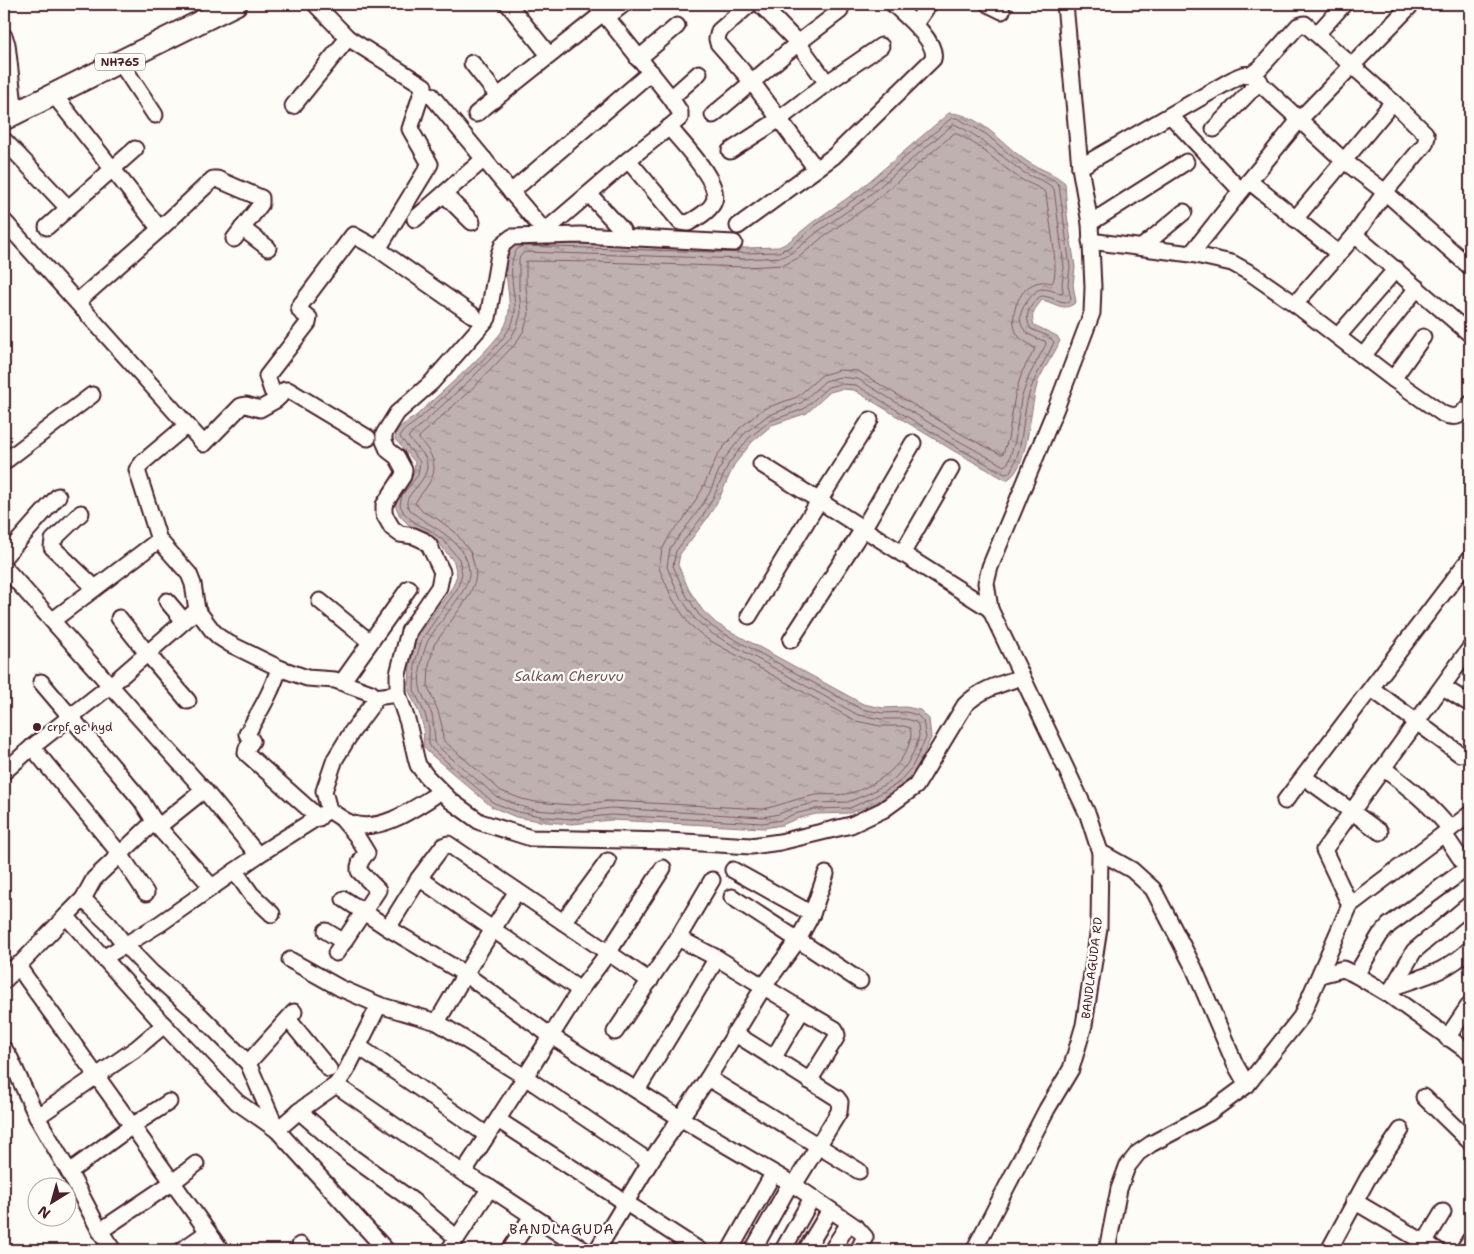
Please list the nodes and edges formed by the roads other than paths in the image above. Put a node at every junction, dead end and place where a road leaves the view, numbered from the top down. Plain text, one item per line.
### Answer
1 (236, 4) edge
2 (315, 4) edge
3 (508, 4) edge
4 (624, 4) edge
5 (750, 4) edge
6 (760, 4) edge
7 (893, 4) edge
8 (929, 4) edge
9 (988, 4) edge
10 (1065, 4) edge
11 (1344, 4) edge
12 (1412, 4) edge
13 (602, 11) edge
14 (840, 11) dead end
15 (1002, 11) dead end
16 (915, 24) junction
17 (677, 26) dead end
18 (1317, 34) junction
19 (4, 36) edge
20 (348, 38) junction
21 (798, 43) junction
22 (881, 46) dead end
23 (549, 55) junction
24 (638, 59) junction
25 (120, 62) junction
26 (472, 63) dead end
27 (1352, 65) junction
28 (651, 72) junction
29 (699, 73) dead end
30 (1256, 78) junction
31 (752, 82) junction
32 (827, 84) junction
33 (54, 95) junction
34 (431, 95) dead end
35 (498, 96) junction
36 (671, 98) junction
37 (1393, 102) junction
38 (293, 106) dead end
39 (476, 114) dead end
40 (155, 115) dead end
41 (713, 115) dead end
42 (1171, 116) junction
43 (9, 117) edge
44 (1300, 119) junction
45 (778, 120) junction
46 (670, 127) junction
47 (1214, 129) dead end
48 (4, 140) edge
49 (135, 149) dead end
50 (730, 151) dead end
51 (484, 159) junction
52 (628, 160) junction
53 (1343, 160) junction
54 (1186, 162) dead end
55 (1080, 167) junction
56 (816, 169) junction
57 (112, 170) junction
58 (1245, 186) junction
59 (511, 192) junction
60 (1385, 192) junction
61 (444, 194) junction
62 (589, 194) junction
63 (68, 208) junction
64 (1184, 212) dead end
65 (415, 219) dead end
66 (1295, 219) junction
67 (4, 221) edge
68 (472, 222) dead end
69 (1090, 223) junction
70 (738, 226) dead end
71 (47, 227) dead end
72 (160, 229) junction
73 (622, 230) dead end
74 (1355, 235) junction
75 (1090, 241) junction
76 (734, 243) dead end
77 (1142, 247) junction
78 (268, 248) dead end
79 (378, 249) junction
80 (1191, 254) junction
81 (1339, 254) junction
82 (1470, 267) edge
83 (1396, 269) junction
84 (1417, 288) junction
85 (77, 302) junction
86 (1295, 304) junction
87 (474, 316) dead end
88 (1470, 334) edge
89 (1338, 336) junction
90 (1423, 337) dead end
91 (1363, 356) junction
92 (1393, 379) junction
93 (92, 395) dead end
94 (279, 397) junction
95 (1470, 404) edge
96 (870, 420) dead end
97 (187, 424) junction
98 (368, 438) dead end
99 (913, 443) dead end
100 (4, 462) edge
101 (761, 464) dead end
102 (952, 469) dead end
103 (58, 496) dead end
104 (819, 501) junction
105 (81, 513) dead end
106 (863, 529) junction
107 (159, 540) junction
108 (902, 554) junction
109 (4, 557) edge
110 (1468, 566) edge
111 (4, 567) edge
112 (95, 588) junction
113 (409, 588) dead end
114 (167, 601) dead end
115 (320, 601) dead end
116 (990, 609) junction
117 (198, 610) junction
118 (749, 616) dead end
119 (119, 618) dead end
120 (53, 620) junction
121 (386, 620) junction
122 (184, 621) junction
123 (402, 630) dead end
124 (792, 640) dead end
125 (370, 642) junction
126 (1470, 648) edge
127 (147, 653) junction
128 (279, 668) junction
129 (1022, 677) junction
130 (41, 682) dead end
131 (342, 682) junction
132 (111, 685) junction
133 (1443, 687) junction
134 (1372, 689) junction
135 (398, 694) junction
136 (375, 697) junction
137 (188, 702) dead end
138 (1470, 704) edge
139 (70, 717) junction
140 (1416, 722) junction
141 (32, 747) junction
142 (1460, 754) dead end
143 (1383, 768) junction
144 (4, 772) edge
145 (1304, 777) junction
146 (204, 790) junction
147 (434, 796) dead end
148 (1285, 801) dead end
149 (1352, 811) junction
150 (324, 814) junction
151 (1470, 814) edge
152 (342, 819) junction
153 (156, 824) junction
154 (1380, 832) dead end
155 (1447, 832) junction
156 (1100, 852) junction
157 (120, 854) junction
158 (258, 855) junction
159 (608, 861) dead end
160 (1469, 866) edge
161 (663, 868) dead end
162 (733, 870) dead end
163 (235, 871) junction
164 (826, 874) dead end
165 (420, 878) junction
166 (712, 880) dead end
167 (212, 887) junction
168 (517, 892) junction
169 (146, 893) dead end
170 (732, 897) dead end
171 (83, 899) junction
172 (344, 899) dead end
173 (1470, 904) edge
174 (1350, 905) junction
175 (363, 912) junction
176 (272, 914) dead end
177 (812, 914) junction
178 (66, 916) junction
179 (563, 922) junction
180 (388, 928) junction
181 (493, 930) junction
182 (326, 931) dead end
183 (678, 938) junction
184 (798, 940) junction
185 (125, 944) junction
186 (1470, 949) edge
187 (608, 953) junction
188 (104, 958) junction
189 (717, 958) junction
190 (290, 960) dead end
191 (18, 965) junction
192 (465, 974) junction
193 (1320, 975) junction
194 (1356, 975) junction
195 (4, 981) edge
196 (650, 981) junction
197 (860, 981) dead end
198 (764, 986) junction
199 (580, 990) junction
200 (1390, 991) junction
201 (1470, 1004) edge
202 (379, 1005) junction
203 (802, 1010) junction
204 (437, 1022) junction
205 (164, 1025) junction
206 (615, 1032) dead end
207 (734, 1033) junction
208 (551, 1036) junction
209 (1447, 1038) junction
210 (358, 1046) junction
211 (4, 1049) edge
212 (1470, 1053) edge
213 (774, 1057) junction
214 (248, 1063) junction
215 (329, 1069) dead end
216 (96, 1075) junction
217 (525, 1078) junction
218 (708, 1078) junction
219 (809, 1081) junction
220 (336, 1085) junction
221 (1246, 1085) junction
222 (637, 1090) junction
223 (1424, 1097) dead end
224 (169, 1102) dead end
225 (299, 1110) junction
226 (37, 1117) junction
227 (680, 1118) junction
228 (498, 1120) junction
229 (132, 1126) junction
230 (277, 1130) junction
231 (1401, 1130) dead end
232 (487, 1135) junction
233 (1470, 1141) edge
234 (818, 1145) junction
235 (650, 1162) junction
236 (196, 1164) dead end
237 (70, 1172) junction
238 (463, 1172) junction
239 (859, 1172) dead end
240 (773, 1174) junction
241 (172, 1182) junction
242 (792, 1185) junction
243 (490, 1188) junction
244 (812, 1198) junction
245 (1354, 1202) junction
246 (625, 1203) junction
247 (830, 1210) junction
248 (1443, 1212) dead end
249 (532, 1216) junction
250 (849, 1223) junction
251 (100, 1231) junction
252 (208, 1232) junction
253 (1470, 1240) edge
254 (453, 1244) edge
255 (566, 1246) edge
256 (380, 1248) edge
257 (1427, 1248) edge
258 (113, 1250) edge
259 (182, 1250) edge
260 (221, 1250) edge
261 (510, 1250) edge
262 (584, 1250) edge
263 (597, 1250) edge
264 (699, 1250) edge
265 (730, 1250) edge
266 (753, 1250) edge
267 (783, 1250) edge
268 (806, 1250) edge
269 (832, 1250) edge
270 (858, 1250) edge
271 (974, 1250) edge
272 (1107, 1250) edge
273 (1328, 1250) edge
274 (1464, 1250) edge

1 - 25 highway, NH765
2 - 20 street
3 - 23 street
4 - 13 street
5 - 31 street
6 - 21 street
7 - 16 street
8 - 16 street
9 - 15 street
10 - 55 street, BANDLAGUDA RD
11 - 18 street
12 - 27 street
13 - 23 street
13 - 24 street
14 - 21 street
16 - 56 street
17 - 24 street
18 - 27 street
18 - 30 street
19 - 43 street
20 - 38 street
20 - 79 street
21 - 31 street
21 - 32 street
22 - 32 street
23 - 35 street
24 - 28 street
25 - 33 highway, NH765
25 - 40 street
26 - 35 street
27 - 37 street
27 - 44 street
28 - 36 street
28 - 59 street
29 - 36 street
30 - 42 street
30 - 44 street
30 - 47 street
31 - 41 street
31 - 45 street
32 - 45 street
33 - 43 highway, NH765
33 - 57 street
34 - 51 street
35 - 39 street
36 - 46 street
37 - 53 street
37 - 60 street
42 - 55 street
42 - 58 street
44 - 53 street
44 - 58 street
45 - 50 street
45 - 56 street
46 - 52 street
46 - 52 street
48 - 63 street
49 - 57 street
51 - 59 street
51 - 61 street
52 - 62 street
53 - 60 street
53 - 66 street
54 - 69 street
55 - 69 street, BANDLAGUDA RD
56 - 70 street
57 - 63 street
57 - 72 street
58 - 66 street
58 - 80 street
59 - 62 street
60 - 74 street
60 - 82 street
61 - 65 street
61 - 68 street
62 - 73 street
63 - 71 street
64 - 77 street
66 - 81 street
67 - 85 street
69 - 75 street, BANDLAGUDA RD
72 - 78 street
72 - 85 street
74 - 81 street
74 - 83 street
75 - 77 street
75 - 116 street, BANDLAGUDA RD
76 - 135 street
77 - 80 street
79 - 87 street
79 - 94 street
80 - 86 street
81 - 86 street
83 - 84 street
83 - 89 street
84 - 88 street
84 - 91 street
85 - 97 street
86 - 89 street
89 - 91 street
90 - 92 street
91 - 92 street
92 - 95 street
93 - 100 street
94 - 97 street
94 - 98 street
96 - 104 street
97 - 107 street
99 - 106 street
101 - 104 street
102 - 108 street
103 - 109 street
104 - 106 street
104 - 118 street
105 - 112 street
106 - 108 street
106 - 124 street
107 - 112 street
107 - 117 street
108 - 116 street
110 - 134 street
111 - 120 street
112 - 120 street
113 - 121 street
114 - 122 street
115 - 125 street
116 - 129 street, BANDLAGUDA RD
117 - 122 street
117 - 128 street
119 - 127 street
120 - 132 street
121 - 123 street
121 - 125 street
122 - 127 street
125 - 131 street
126 - 133 street
127 - 132 street
127 - 137 street
128 - 131 street
128 - 150 street
129 - 135 street
129 - 156 street, BANDLAGUDA RD
130 - 139 street
131 - 136 street
132 - 139 street
132 - 146 street
133 - 138 street
133 - 140 street
134 - 140 street
134 - 145 street
135 - 136 street
136 - 150 street
139 - 141 street
139 - 153 street
140 - 142 street
140 - 143 street
141 - 144 street
141 - 157 street
143 - 149 street
143 - 155 street
145 - 148 street
145 - 149 street
146 - 153 street
146 - 158 street
147 - 152 street
149 - 154 street
149 - 174 street
150 - 152 street
150 - 158 street
151 - 155 street
152 - 175 street
153 - 157 street
153 - 167 street
155 - 160 street
155 - 174 street
156 - 221 street
156 - 271 street, BANDLAGUDA RD
157 - 169 street
157 - 171 street
158 - 163 street
159 - 179 street
160 - 194 street
161 - 187 street
162 - 177 street
163 - 167 street
163 - 176 street
164 - 177 street
165 - 168 street
165 - 180 street
165 - 181 street
166 - 183 street
167 - 185 street
168 - 179 street
168 - 181 street
170 - 184 street
171 - 178 street
171 - 185 street
172 - 175 street
173 - 200 street
174 - 193 street
175 - 180 street
175 - 182 street
177 - 184 street
178 - 188 street
178 - 191 street
179 - 187 street
180 - 192 street
181 - 192 street
181 - 199 street
183 - 189 street
183 - 196 street
184 - 197 street
184 - 198 street
185 - 188 street
185 - 214 street
186 - 200 street
187 - 196 street
187 - 199 street
188 - 205 street
189 - 198 street
189 - 222 street
190 - 202 street
191 - 195 street
191 - 216 street
192 - 204 street
192 - 208 street
193 - 194 street
193 - 221 street
194 - 200 street
196 - 206 street
198 - 203 street
198 - 207 street
199 - 208 street
200 - 209 street
201 - 209 street
202 - 204 street
202 - 210 street
203 - 213 street
203 - 219 street
204 - 217 street
205 - 216 street
205 - 230 street
207 - 213 street
207 - 218 street
208 - 217 street
208 - 222 street
209 - 212 street
210 - 220 street
210 - 232 street
211 - 226 street
213 - 219 street
214 - 215 street
214 - 230 street
216 - 226 street
216 - 229 street
217 - 228 street
217 - 235 street
218 - 227 street
218 - 234 street
219 - 234 street
220 - 225 street
220 - 238 street
221 - 272 street
222 - 227 street
223 - 233 street
224 - 229 street
225 - 230 street
225 - 254 street
226 - 237 street
227 - 235 street
227 - 240 street
228 - 232 street
228 - 246 street
229 - 237 street
229 - 241 street
230 - 256 street
231 - 245 street
232 - 238 street
234 - 239 street
234 - 242 street
235 - 246 street
236 - 241 street
237 - 251 street
238 - 243 street
240 - 242 street
240 - 265 street
241 - 251 street
241 - 252 street
242 - 244 street
242 - 266 street
243 - 249 street
243 - 254 street
244 - 247 street
244 - 267 street
245 - 257 street
245 - 273 street
246 - 263 street
246 - 264 street
247 - 250 street
247 - 268 street
248 - 257 street
249 - 255 street
249 - 261 street
250 - 269 street
250 - 270 street
251 - 258 street
252 - 259 street
252 - 260 street
253 - 274 street
255 - 262 street

